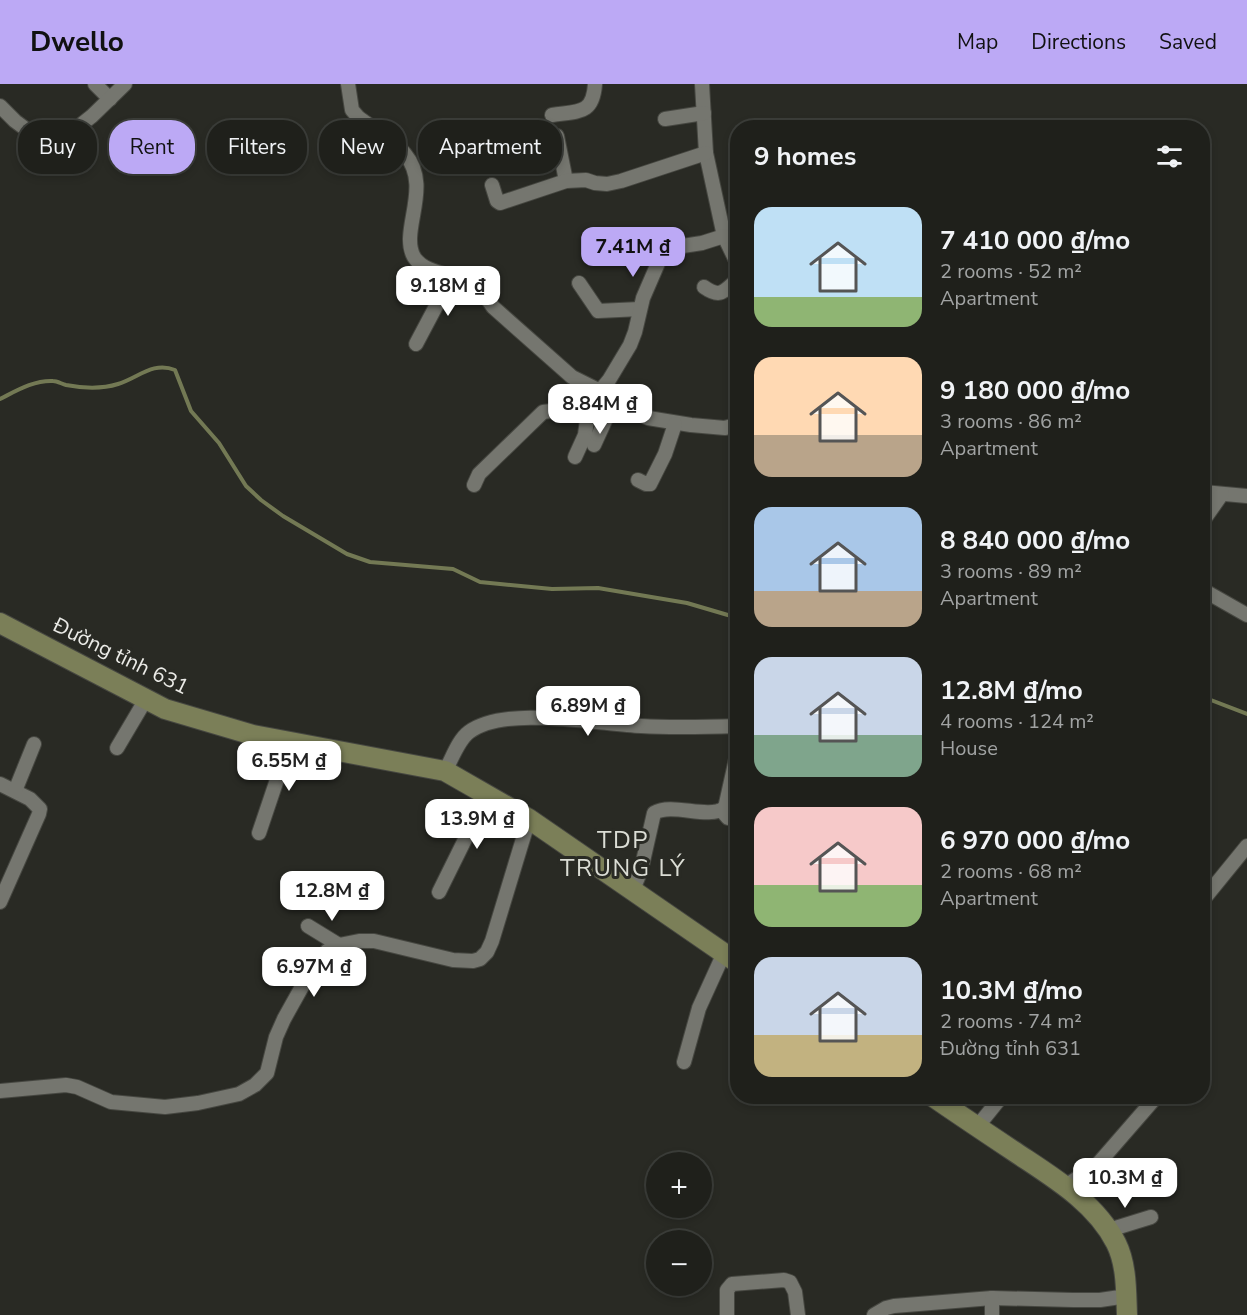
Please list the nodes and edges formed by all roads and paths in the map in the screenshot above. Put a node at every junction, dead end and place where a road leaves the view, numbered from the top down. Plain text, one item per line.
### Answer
1 (95, 84) edge
2 (125, 84) edge
3 (348, 84) edge
4 (595, 84) edge
5 (702, 84) edge
6 (110, 99) junction
7 (0, 106) edge
8 (704, 113) junction
9 (552, 115) dead end
10 (665, 118) dead end
11 (706, 153) junction
12 (562, 161) edge
13 (566, 181) junction
14 (492, 185) dead end
15 (724, 236) junction
16 (730, 248) edge
17 (452, 276) junction
18 (579, 283) dead end
19 (730, 286) edge
20 (704, 287) dead end
21 (640, 309) junction
22 (416, 344) dead end
23 (599, 390) junction
24 (614, 401) junction
25 (589, 404) junction
26 (675, 424) junction
27 (730, 426) edge
28 (594, 445) dead end
29 (575, 457) dead end
30 (638, 480) dead end
31 (474, 485) dead end
32 (1210, 493) edge
33 (1222, 494) junction
34 (1247, 496) edge
35 (1210, 511) edge
36 (1210, 594) edge
37 (1247, 615) edge
38 (0, 623) edge
39 (146, 699) junction
40 (730, 726) edge
41 (290, 741) junction
42 (34, 744) dead end
43 (117, 748) dead end
44 (445, 771) junction
45 (0, 783) edge
46 (15, 791) junction
47 (730, 792) edge
48 (488, 795) junction
49 (721, 810) junction
50 (730, 818) edge
51 (529, 819) junction
52 (259, 833) dead end
53 (1247, 846) edge
54 (633, 890) junction
55 (439, 891) dead end
56 (1210, 891) edge
57 (0, 902) edge
58 (308, 926) dead end
59 (339, 945) junction
60 (730, 957) edge
61 (730, 960) edge
62 (272, 961) dead end
63 (308, 975) junction
64 (684, 1062) dead end
65 (0, 1091) edge
66 (944, 1104) edge
67 (996, 1104) edge
68 (1147, 1104) edge
69 (977, 1127) junction
70 (1064, 1186) junction
71 (1151, 1217) dead end
72 (1109, 1230) junction
73 (992, 1298) junction
74 (1041, 1300) junction
75 (1073, 1300) junction
76 (1127, 1306) edge
77 (944, 1309) edge
78 (898, 1310) edge
79 (727, 1315) edge
80 (798, 1315) edge
81 (874, 1315) edge
82 (992, 1315) edge
83 (1041, 1315) edge
84 (1071, 1315) edge

1 - 6 street
2 - 6 street
3 - 17 street
4 - 9 street
5 - 8 street
6 - 7 street
8 - 10 street
8 - 11 street
11 - 13 street
11 - 15 street
12 - 13 street
13 - 14 street
15 - 16 street
15 - 21 street
17 - 22 street
17 - 23 street
18 - 21 street
19 - 20 street
21 - 23 street
23 - 24 street
23 - 25 street
24 - 26 street
24 - 28 street
25 - 29 street
25 - 31 street
26 - 27 street
26 - 30 street
32 - 33 street
33 - 34 street
33 - 35 street
36 - 37 street
38 - 39 main road, Đường tỉnh 631
39 - 41 main road, Đường tỉnh 631
39 - 43 street
40 - 44 street
41 - 44 main road, Đường tỉnh 631
41 - 52 street
42 - 46 street
44 - 48 main road, Đường tỉnh 631
45 - 46 street
46 - 57 street
47 - 49 street
48 - 51 main road, Đường tỉnh 631
48 - 55 street
49 - 50 street
49 - 54 street
51 - 54 main road, Đường tỉnh 631
51 - 59 street
53 - 56 street
54 - 60 main road, Đường tỉnh 631
58 - 59 street
59 - 63 street
61 - 64 street
62 - 63 street
63 - 65 street
66 - 69 main road
67 - 69 street
68 - 70 street
69 - 70 main road
70 - 72 main road
71 - 72 street
72 - 76 main road
73 - 74 street
73 - 77 street
73 - 82 street
74 - 75 street
74 - 83 street
75 - 76 street
75 - 84 street
77 - 78 street
78 - 81 street
79 - 80 street

